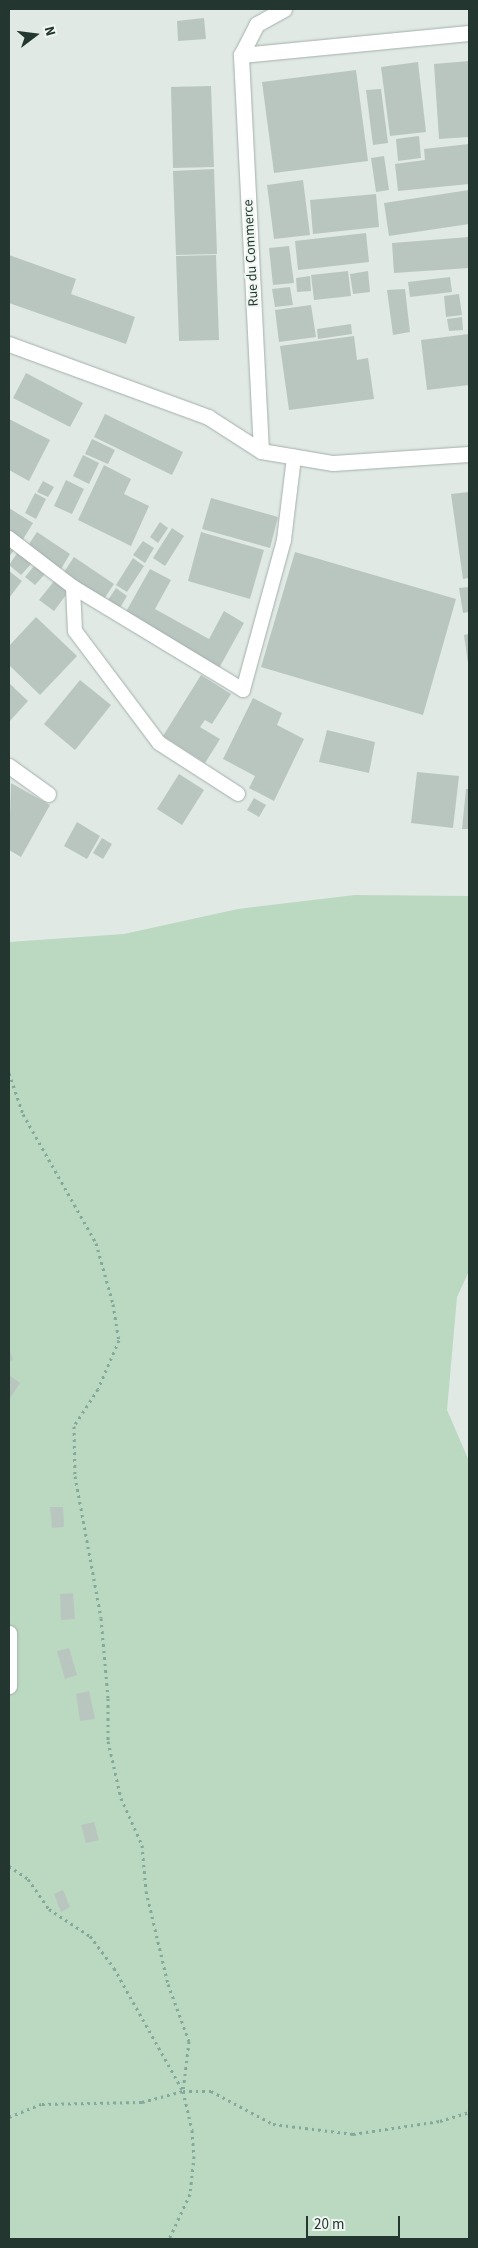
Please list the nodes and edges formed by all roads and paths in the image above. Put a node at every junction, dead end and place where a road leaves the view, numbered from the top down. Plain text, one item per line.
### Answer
1 (284, 9) edge
2 (469, 33) edge
3 (241, 55) junction
4 (9, 344) edge
5 (261, 451) junction
6 (469, 454) edge
7 (294, 457) junction
8 (9, 538) edge
9 (73, 587) junction
10 (9, 766) edge
11 (48, 794) dead end
12 (238, 794) dead end
13 (9, 1073) edge
14 (9, 1633) edge
15 (9, 1686) edge
16 (9, 1866) edge
17 (183, 2091) junction
18 (469, 2112) edge
19 (9, 2117) edge
20 (169, 2239) edge

1 - 3 street
2 - 3 street
3 - 5 street, Rue du Commerce
4 - 5 street
5 - 7 street
6 - 7 street
7 - 9 lane
8 - 9 lane
9 - 12 lane
10 - 11 street
13 - 17 path
14 - 15 street
16 - 17 path
17 - 18 path
17 - 19 path
17 - 20 path

